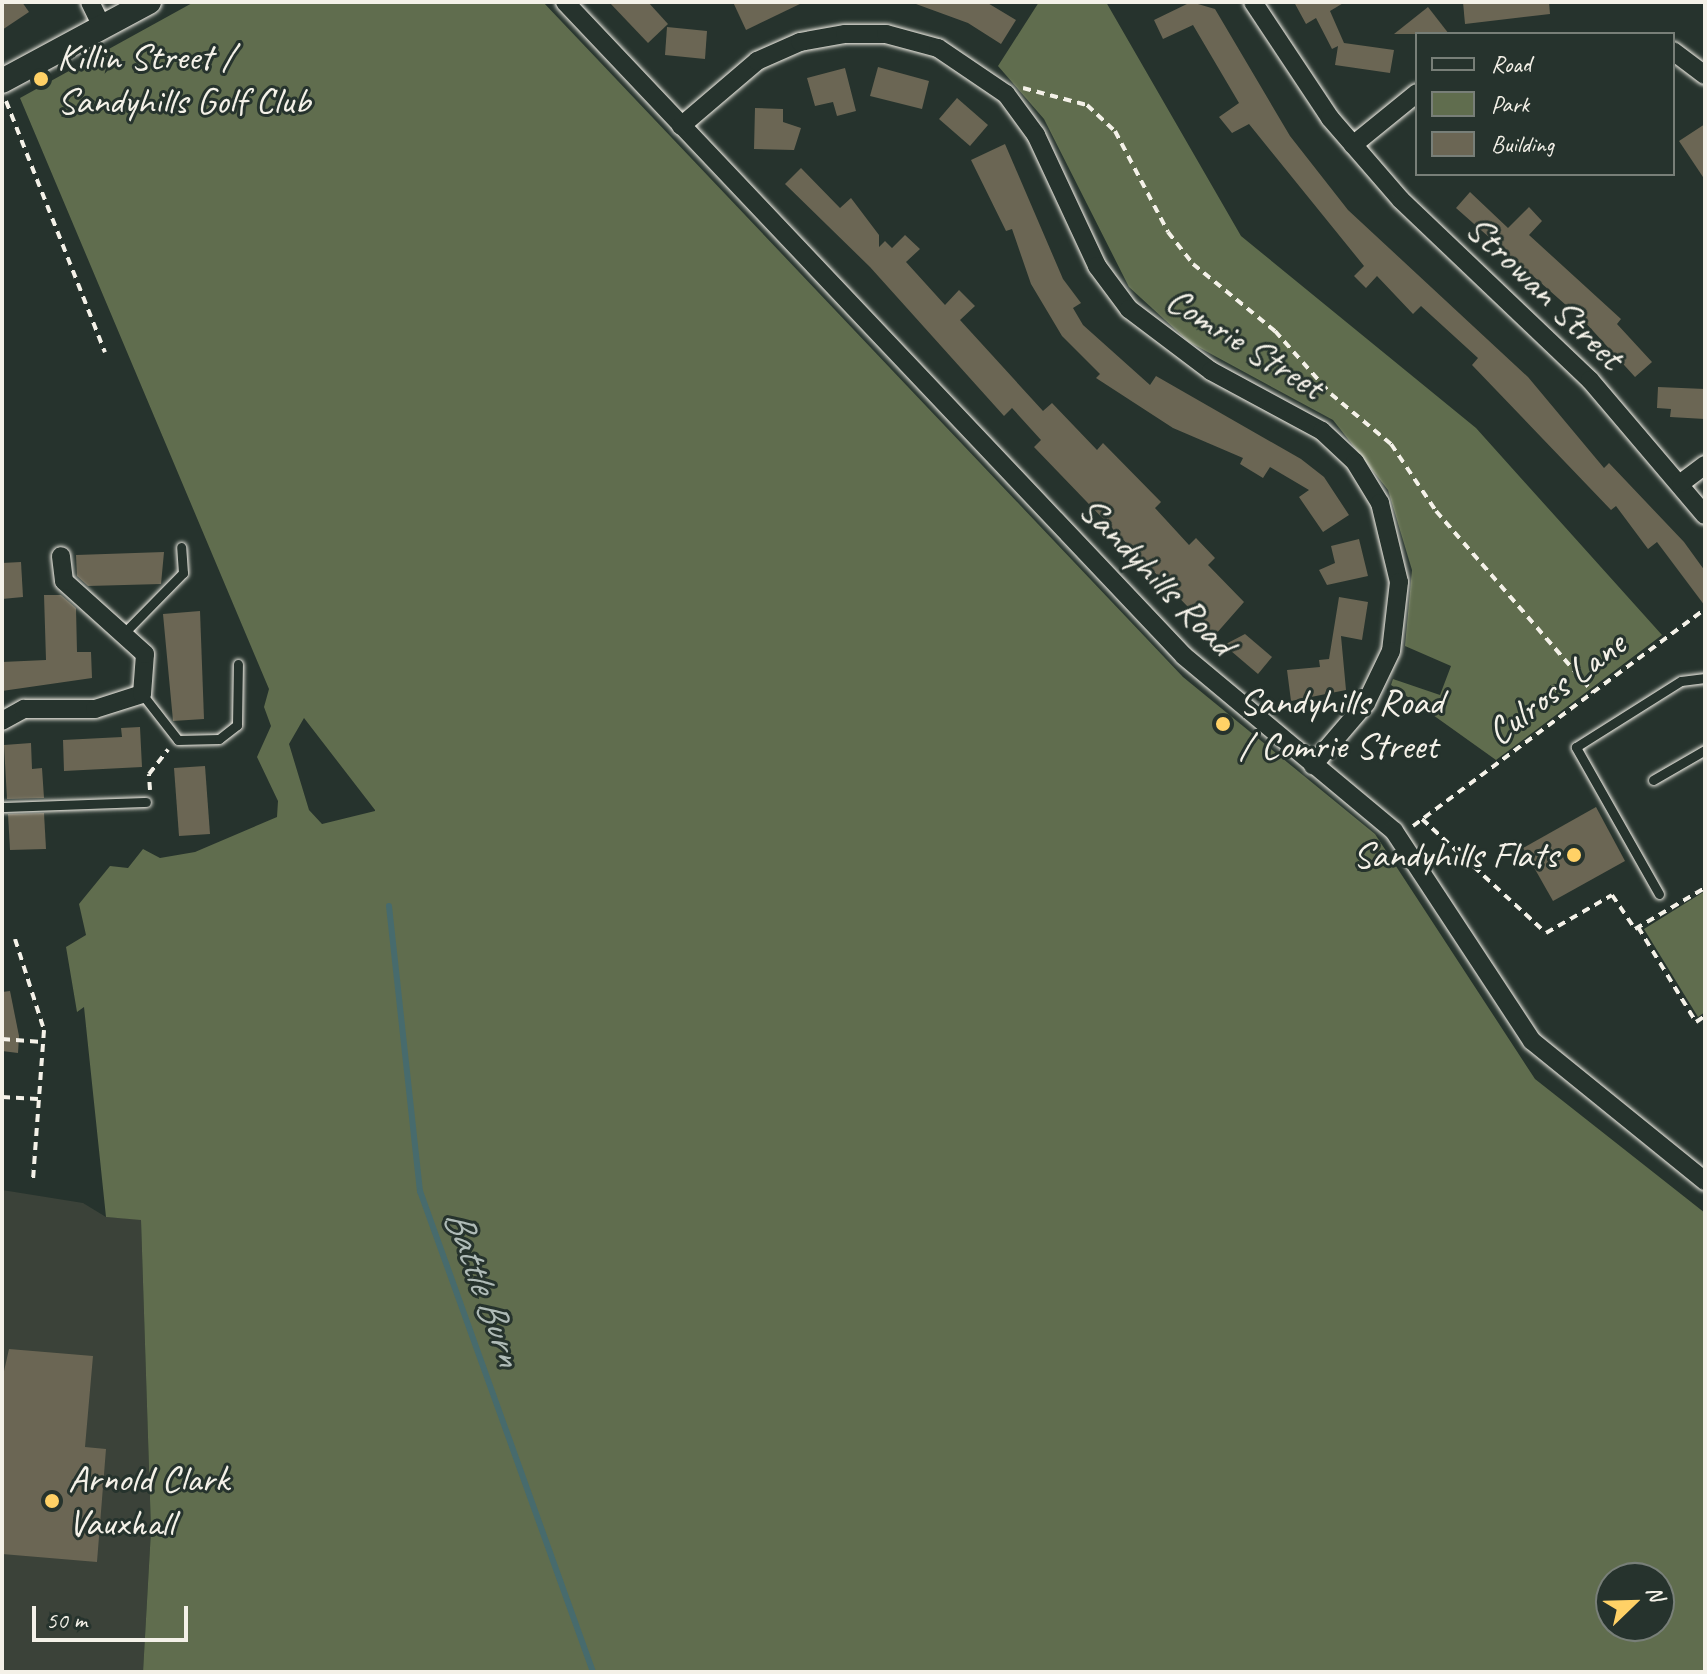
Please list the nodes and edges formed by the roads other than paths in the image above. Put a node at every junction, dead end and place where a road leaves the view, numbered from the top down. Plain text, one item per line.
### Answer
1 (90, 2) edge
2 (149, 2) edge
3 (565, 2) edge
4 (1253, 2) edge
5 (102, 27) junction
6 (1675, 52) edge
7 (1705, 75) edge
8 (2, 81) edge
9 (1415, 95) edge
10 (681, 126) junction
11 (1353, 145) junction
12 (1705, 465) edge
13 (1681, 483) junction
14 (1705, 515) edge
15 (181, 547) dead end
16 (61, 556) dead end
17 (122, 635) junction
18 (238, 664) dead end
19 (1705, 678) edge
20 (142, 694) junction
21 (2, 721) edge
22 (1705, 750) edge
23 (1313, 765) junction
24 (1653, 780) dead end
25 (146, 802) road end
26 (2, 807) edge
27 (1659, 894) dead end
28 (1705, 1181) edge

1 - 5 street
2 - 5 main road
3 - 10 street, Sandyhills Road
4 - 11 street, Strowan Street
5 - 8 main road
6 - 7 street
9 - 11 street
10 - 23 street, Sandyhills Road
10 - 23 street, Comrie Street
11 - 13 street, Strowan Street
12 - 13 street
13 - 14 street, Strowan Street
15 - 17 lane
16 - 17 street
17 - 20 street
18 - 20 lane
19 - 27 lane
20 - 21 street
22 - 24 lane
23 - 28 street, Sandyhills Road
25 - 26 lane

